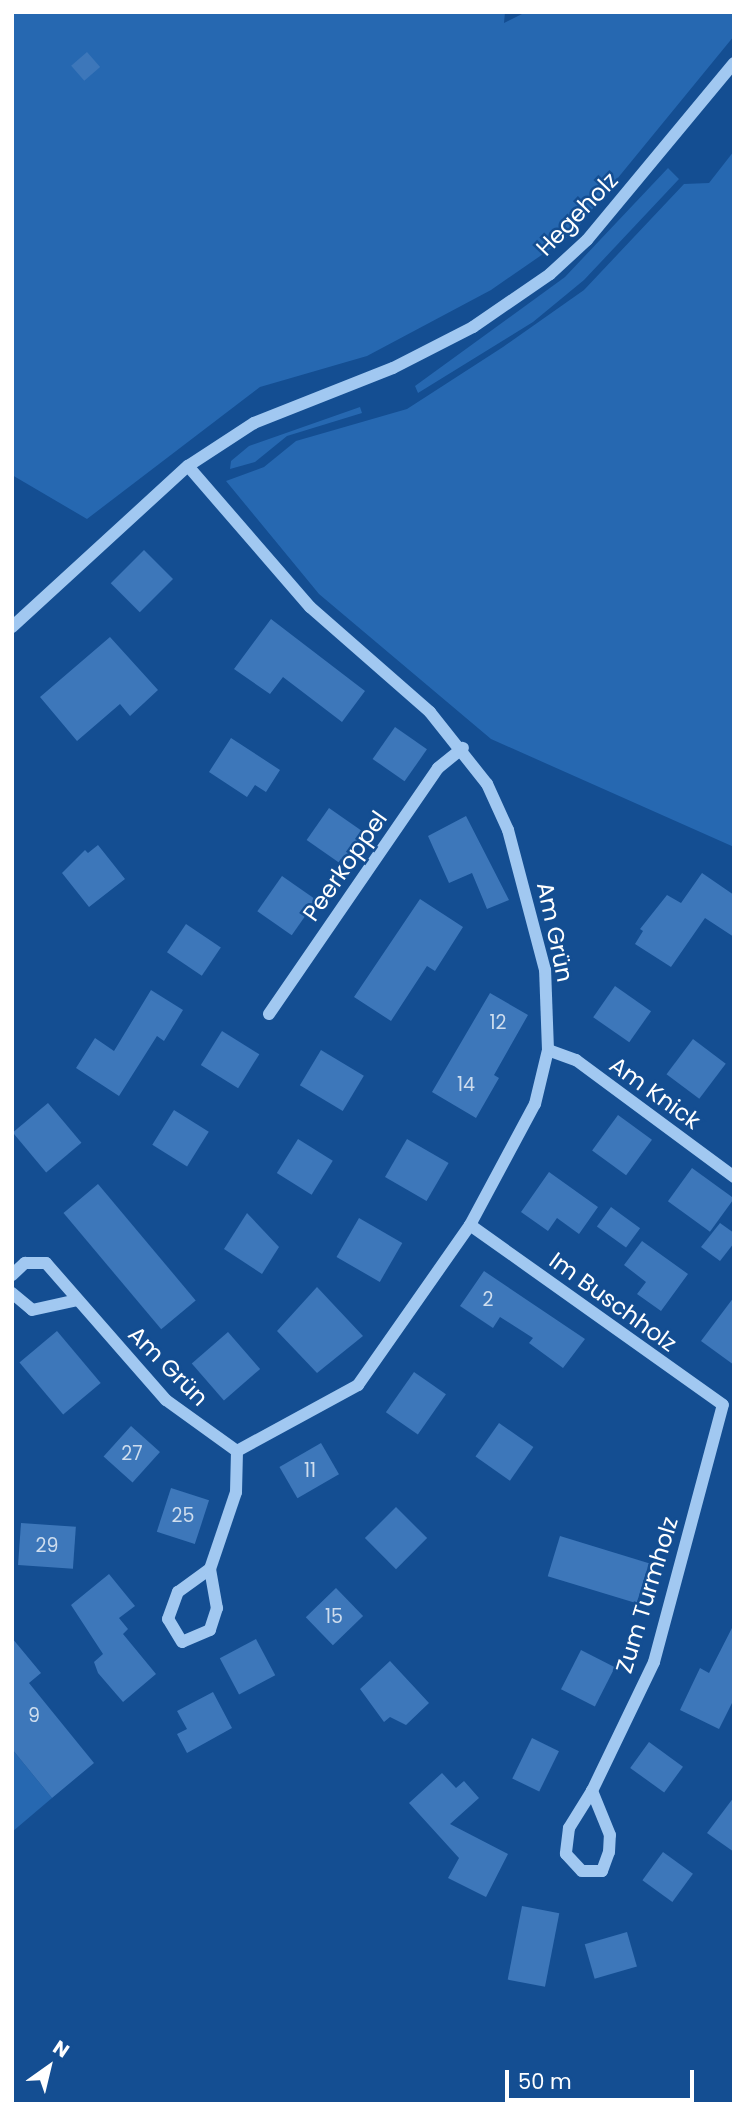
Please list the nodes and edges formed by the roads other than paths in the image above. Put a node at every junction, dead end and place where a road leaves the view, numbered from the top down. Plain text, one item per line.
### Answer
1 (734, 63) edge
2 (188, 466) junction
3 (12, 627) edge
4 (463, 748) junction
5 (269, 1014) dead end
6 (548, 1050) junction
7 (734, 1177) edge
8 (470, 1225) junction
9 (12, 1275) edge
10 (12, 1293) edge
11 (77, 1300) junction
12 (728, 1401) edge
13 (237, 1451) junction
14 (210, 1569) junction
15 (592, 1791) junction

1 - 2 street, Hegeholz
2 - 3 street, Hegeholz
2 - 4 street, Am Grün
4 - 5 street, Peerkoppel
4 - 6 street, Am Grün
6 - 7 street, Am Knick
6 - 8 street, Am Grün
8 - 12 street, Im Buschholz
8 - 13 street, Am Grün
9 - 11 street, Am Grün
10 - 11 street
11 - 13 street, Am Grün
12 - 15 street, Zum Turmholz
13 - 14 street
14 - 14 street
15 - 15 street, Zum Turmholz

